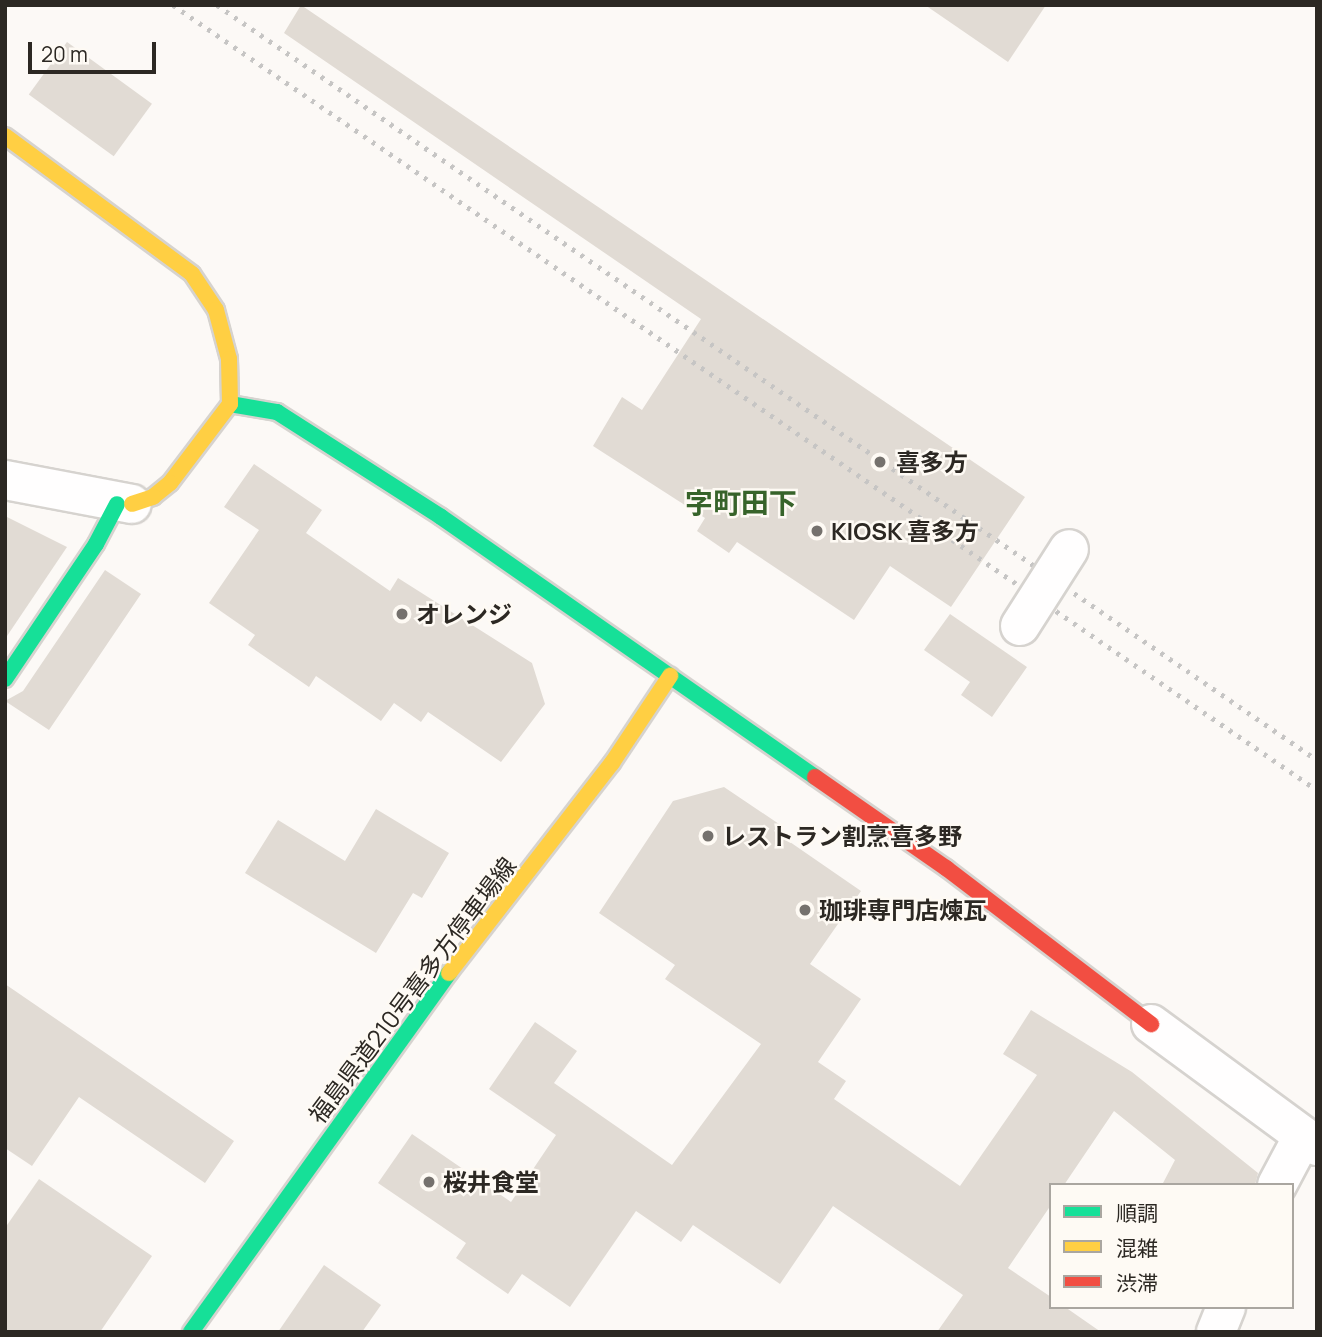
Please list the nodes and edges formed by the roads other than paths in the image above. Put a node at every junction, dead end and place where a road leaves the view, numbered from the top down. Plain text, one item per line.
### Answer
1 (5, 136) edge
2 (230, 404) junction
3 (5, 480) edge
4 (125, 504) junction
5 (1069, 549) dead end
6 (1020, 626) dead end
7 (670, 676) junction
8 (5, 680) edge
9 (1151, 1024) joint
10 (1310, 1141) edge
11 (1278, 1183) edge
12 (1225, 1309) edge
13 (191, 1332) edge
14 (1216, 1332) edge

1 - 2 street
2 - 4 street
2 - 7 street
3 - 4 street
4 - 8 street
5 - 6 street, bridge
7 - 9 street
7 - 13 street, 福島県道210号喜多方停車場線
9 - 10 street
10 - 11 street
12 - 14 street

